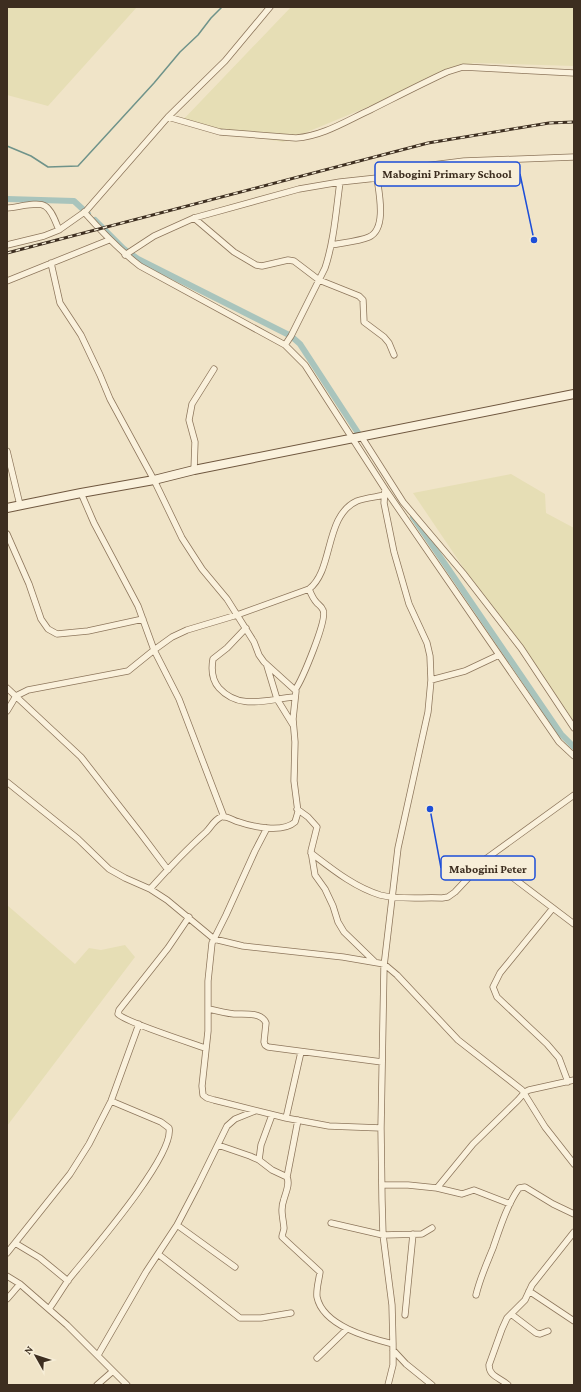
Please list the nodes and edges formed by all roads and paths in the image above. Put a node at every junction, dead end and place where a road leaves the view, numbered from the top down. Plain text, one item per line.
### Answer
1 (270, 7) edge
2 (574, 74) edge
3 (168, 117) junction
4 (574, 157) edge
5 (377, 178) junction
6 (340, 182) junction
7 (7, 208) edge
8 (84, 212) junction
9 (194, 218) junction
10 (59, 230) junction
11 (109, 240) junction
12 (332, 245) junction
13 (7, 246) edge
14 (128, 253) junction
15 (51, 263) junction
16 (7, 280) edge
17 (319, 280) junction
18 (285, 345) junction
19 (394, 355) dead end
20 (214, 369) dead end
21 (574, 394) edge
22 (361, 436) junction
23 (351, 438) junction
24 (7, 451) edge
25 (194, 470) junction
26 (154, 480) junction
27 (385, 492) junction
28 (81, 493) junction
29 (20, 506) junction
30 (7, 508) edge
31 (7, 534) edge
32 (309, 589) junction
33 (237, 615) junction
34 (143, 618) junction
35 (246, 628) junction
36 (154, 650) junction
37 (499, 655) junction
38 (266, 664) junction
39 (431, 680) junction
40 (7, 688) edge
41 (295, 690) junction
42 (16, 696) junction
43 (295, 697) junction
44 (277, 699) junction
45 (7, 711) edge
46 (293, 725) junction
47 (574, 728) edge
48 (574, 756) edge
49 (7, 782) edge
50 (574, 795) edge
51 (297, 809) junction
52 (224, 817) junction
53 (267, 828) junction
54 (312, 853) junction
55 (487, 858) junction
56 (168, 870) junction
57 (150, 889) junction
58 (391, 897) junction
59 (552, 908) junction
60 (189, 917) junction
61 (574, 924) edge
62 (214, 939) junction
63 (375, 962) junction
64 (384, 964) junction
65 (209, 1009) junction
66 (139, 1024) junction
67 (205, 1048) junction
68 (301, 1052) junction
69 (382, 1062) junction
70 (571, 1081) edge
71 (525, 1092) junction
72 (111, 1101) junction
73 (255, 1111) junction
74 (272, 1115) junction
75 (286, 1118) junction
76 (298, 1120) junction
77 (381, 1128) junction
78 (218, 1145) junction
79 (259, 1160) junction
80 (574, 1164) edge
81 (287, 1177) junction
82 (382, 1185) junction
83 (437, 1188) junction
84 (510, 1204) junction
85 (574, 1214) edge
86 (331, 1223) dead end
87 (176, 1225) junction
88 (432, 1228) dead end
89 (574, 1232) edge
90 (414, 1234) junction
91 (383, 1235) junction
92 (15, 1243) junction
93 (7, 1253) edge
94 (158, 1254) junction
95 (235, 1267) dead end
96 (7, 1276) edge
97 (68, 1281) junction
98 (20, 1284) junction
99 (529, 1291) junction
100 (476, 1295) dead end
101 (7, 1299) edge
102 (49, 1309) junction
103 (291, 1313) dead end
104 (511, 1314) junction
105 (405, 1315) dead end
106 (574, 1321) edge
107 (347, 1329) junction
108 (548, 1331) dead end
109 (393, 1347) junction
110 (98, 1355) junction
111 (317, 1358) dead end
112 (113, 1371) junction
113 (97, 1385) edge
114 (127, 1385) edge
115 (388, 1385) edge
116 (432, 1385) edge
117 (508, 1385) edge

1 - 3 street
2 - 3 street
3 - 8 street
4 - 5 street
5 - 6 street
5 - 12 street
6 - 9 street
6 - 12 street
7 - 10 street
8 - 10 street
8 - 11 street
9 - 14 street
9 - 17 street
10 - 13 street
11 - 14 street
11 - 15 street
12 - 17 street
14 - 18 street
15 - 16 street
15 - 26 street
17 - 18 street
17 - 19 street
18 - 23 street
20 - 25 street
21 - 22 street
22 - 23 street
22 - 47 street
23 - 25 street
23 - 27 street
24 - 29 street
25 - 26 street
26 - 28 street
26 - 33 street
27 - 32 street
27 - 37 street
27 - 39 street
28 - 29 street
28 - 34 street
29 - 30 street
31 - 34 street
32 - 33 street
32 - 41 street
33 - 35 street
33 - 36 street
34 - 36 street
35 - 38 street
35 - 44 street
36 - 42 street
36 - 52 street
37 - 39 street
37 - 48 street
38 - 41 street
38 - 44 street
39 - 58 street
40 - 42 street
41 - 43 street
42 - 45 street
42 - 56 street
43 - 44 street
43 - 46 street
44 - 46 street
46 - 51 street
49 - 57 street
50 - 55 street
51 - 53 street
51 - 54 street
52 - 53 street
52 - 56 street
53 - 62 street
54 - 58 street
54 - 63 street
55 - 58 street
55 - 59 street
56 - 57 street
57 - 60 street
58 - 64 street
59 - 61 street
59 - 70 street
60 - 62 street
60 - 66 street
62 - 63 street
62 - 65 street
63 - 64 street
64 - 69 street
64 - 71 street
65 - 67 street
65 - 68 street
66 - 67 street
66 - 72 street
67 - 73 street
68 - 69 street
68 - 75 street
69 - 77 street
70 - 71 street
71 - 80 street
71 - 83 street
72 - 92 street
72 - 97 street
73 - 74 street
73 - 78 street
74 - 75 street
74 - 79 street
75 - 76 street
76 - 77 street
76 - 81 street
77 - 82 street
78 - 79 street
78 - 87 street
79 - 81 street
81 - 107 street
82 - 83 street
82 - 91 street
83 - 84 street
84 - 85 street
84 - 100 street
86 - 91 street
87 - 94 street
87 - 95 street
88 - 90 street
89 - 99 street
90 - 91 street
90 - 105 street
91 - 109 street
92 - 93 street
92 - 97 street
94 - 103 street
94 - 110 street
96 - 98 street
97 - 102 street
98 - 101 street
98 - 102 street
99 - 104 street
99 - 106 street
102 - 110 street
104 - 108 street
104 - 117 street
107 - 109 street
107 - 111 street
109 - 115 street
109 - 116 street
110 - 112 street
112 - 113 street
112 - 114 street

